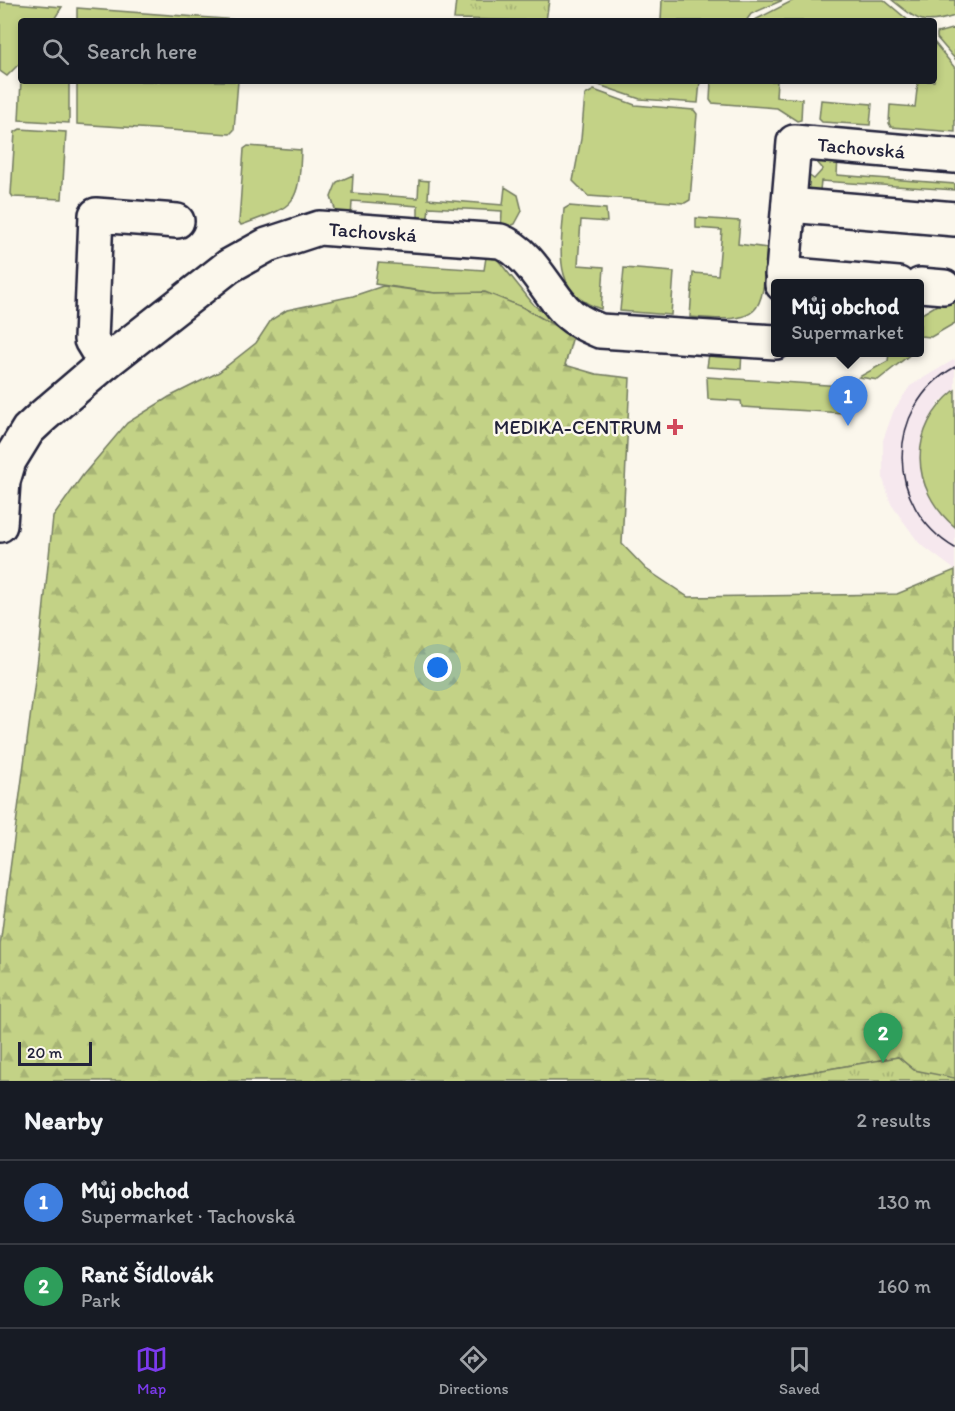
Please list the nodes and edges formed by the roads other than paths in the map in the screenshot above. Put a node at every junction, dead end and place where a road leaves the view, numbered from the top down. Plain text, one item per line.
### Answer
1 (955, 156) edge
2 (789, 204) junction
3 (955, 219) edge
4 (177, 221) dead end
5 (782, 279) edge
6 (771, 342) edge
7 (105, 363) junction
8 (8, 443) edge
9 (0, 525) edge

1 - 2 street, Tachovská
2 - 3 street
2 - 5 street, Tachovská
4 - 7 street
6 - 7 street, Tachovská
7 - 8 street, Tachovská
8 - 9 street, Tachovská

